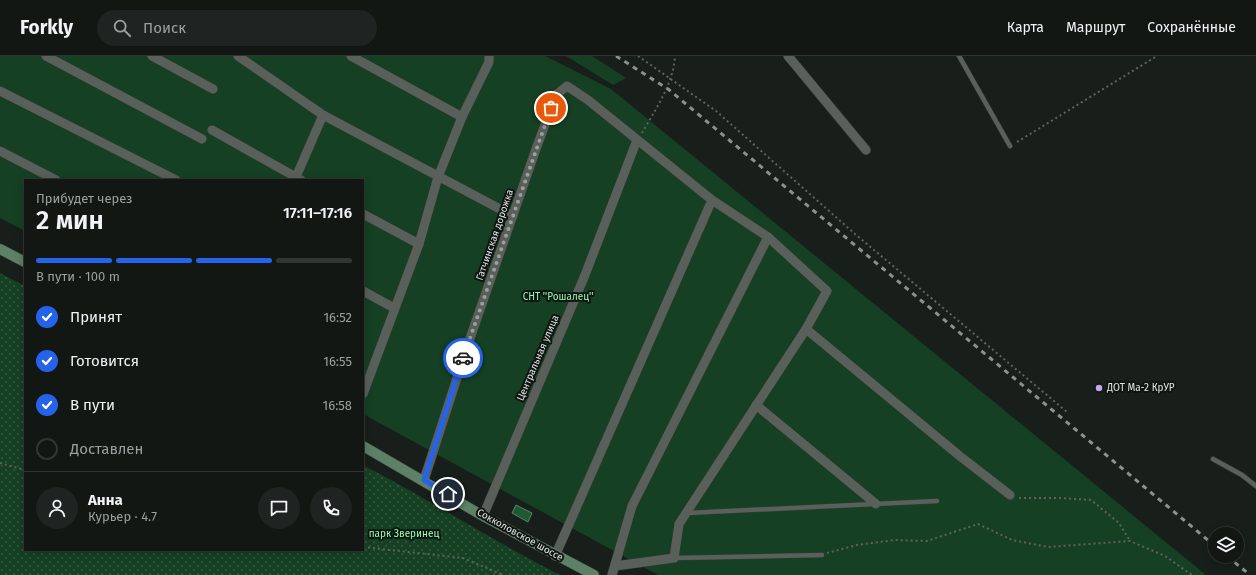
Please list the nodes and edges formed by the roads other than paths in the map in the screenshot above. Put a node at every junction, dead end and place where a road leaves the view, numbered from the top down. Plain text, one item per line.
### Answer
1 (46, 56) edge
2 (152, 56) edge
3 (238, 56) edge
4 (351, 56) edge
5 (489, 56) edge
6 (788, 56) edge
7 (959, 56) edge
8 (213, 89) dead end
9 (0, 90) edge
10 (323, 115) junction
11 (462, 117) junction
12 (212, 130) dead end
13 (202, 139) dead end
14 (637, 140) junction
15 (1010, 146) road end
16 (866, 150) dead end
17 (0, 151) edge
18 (438, 177) junction
19 (299, 178) edge
20 (54, 179) edge
21 (174, 179) edge
22 (712, 200) junction
23 (364, 215) edge
24 (513, 216) junction
25 (768, 237) junction
26 (419, 244) junction
27 (0, 249) edge
28 (24, 261) edge
29 (364, 292) edge
30 (394, 308) junction
31 (806, 329) junction
32 (364, 391) edge
33 (756, 405) junction
34 (364, 447) edge
35 (1213, 459) dead end
36 (424, 480) junction
37 (1256, 486) edge
38 (1010, 495) road end
39 (937, 501) dead end
40 (876, 504) junction
41 (686, 513) junction
42 (483, 516) junction
43 (822, 555) road end
44 (555, 556) junction
45 (674, 558) junction
46 (614, 571) edge
47 (594, 575) edge

1 - 13 street
2 - 8 street
3 - 10 street
4 - 11 street
5 - 11 street
6 - 16 street
7 - 15 lane
9 - 21 street
10 - 18 street
10 - 19 street
11 - 18 street
12 - 19 street
14 - 22 street
14 - 24 street, Гатчинская дорожка
14 - 42 street, Центральная улица
17 - 20 street
18 - 24 street
18 - 26 street
22 - 25 street
22 - 44 street
23 - 26 street
24 - 36 street, Гатчинская дорожка
25 - 31 street
25 - 46 street
26 - 30 street
27 - 28 main road
29 - 30 street
30 - 32 street
31 - 33 street
31 - 38 street
33 - 40 street
33 - 41 street
34 - 36 main road, Сокколовское шоссе
35 - 37 lane
36 - 42 main road, Сокколовское шоссе
39 - 40 lane
40 - 41 lane
41 - 45 street
42 - 44 main road, Сокколовское шоссе
43 - 45 lane
44 - 47 main road, Сокколовское шоссе
45 - 46 street

